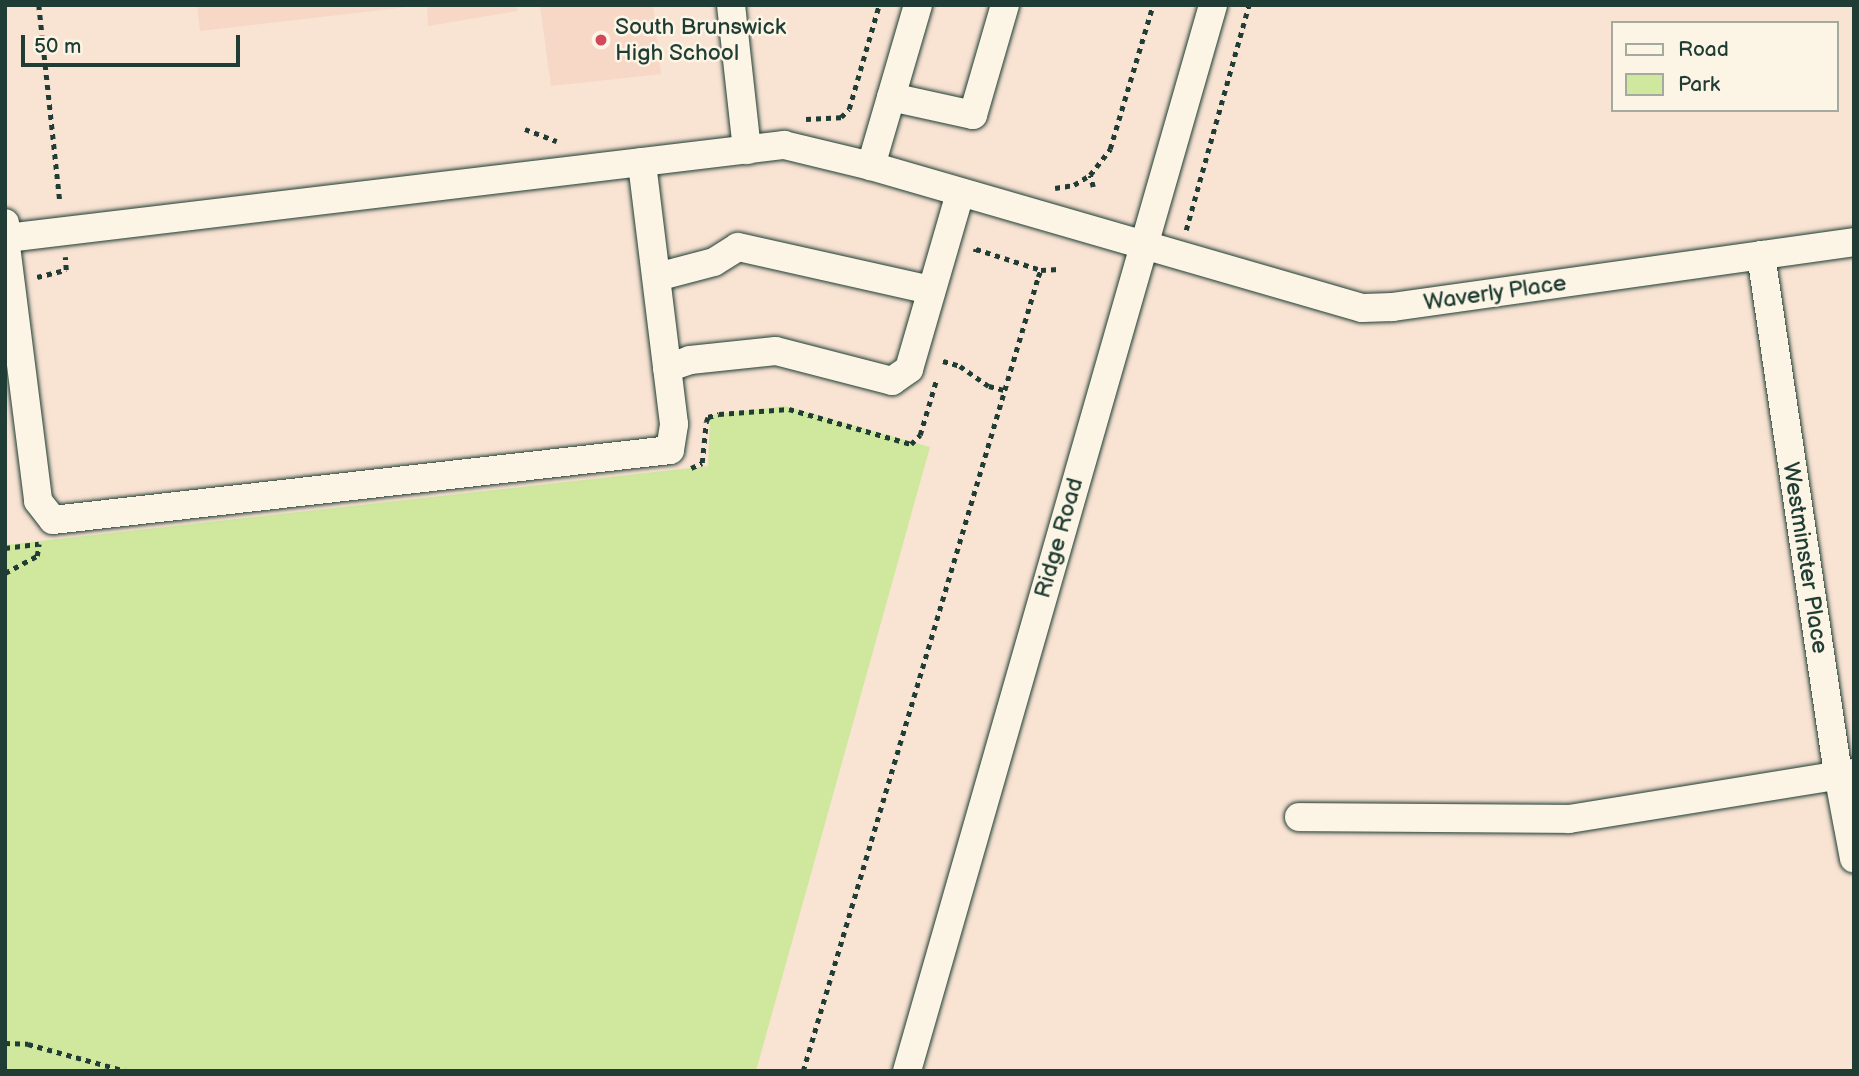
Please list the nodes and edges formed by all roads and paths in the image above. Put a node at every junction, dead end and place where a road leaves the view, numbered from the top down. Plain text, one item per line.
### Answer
1 (39, 5) edge
2 (731, 5) edge
3 (879, 5) edge
4 (918, 5) edge
5 (1004, 5) edge
6 (1153, 5) edge
7 (1213, 5) edge
8 (1249, 5) edge
9 (47, 74) dead end
10 (891, 97) junction
11 (800, 118) dead end
12 (747, 150) junction
13 (642, 162) junction
14 (871, 166) junction
15 (1093, 187) dead end
16 (960, 193) junction
17 (6, 233) edge
18 (1854, 242) edge
19 (1143, 243) junction
20 (1179, 255) junction
21 (1760, 255) junction
22 (1059, 269) dead end
23 (657, 277) junction
24 (931, 290) junction
25 (943, 361) dead end
26 (667, 368) junction
27 (1004, 390) junction
28 (39, 544) dead end
29 (5, 573) edge
30 (1846, 774) edge
31 (1299, 817) dead end
32 (1854, 859) edge
33 (5, 1043) edge
34 (126, 1071) edge
35 (803, 1071) edge
36 (907, 1071) edge

1 - 9 path
2 - 12 street
3 - 11 path
4 - 10 street
5 - 10 street
6 - 15 path
7 - 19 street, Ridge Road
8 - 20 path
10 - 14 street
12 - 13 street, Waverly Place
12 - 14 street, Waverly Place
13 - 17 street, Waverly Place
13 - 23 street
14 - 16 street, Waverly Place
16 - 19 street, Waverly Place
16 - 24 street
17 - 26 street
18 - 21 street, Waverly Place
19 - 20 street, Waverly Place
19 - 36 street, Ridge Road
20 - 21 street, Waverly Place
21 - 30 street, Westminster Place
22 - 27 path
23 - 24 street
23 - 26 street
24 - 26 street
25 - 27 path
27 - 35 path
28 - 29 path
30 - 31 street
30 - 32 street, Westminster Place
33 - 34 path

